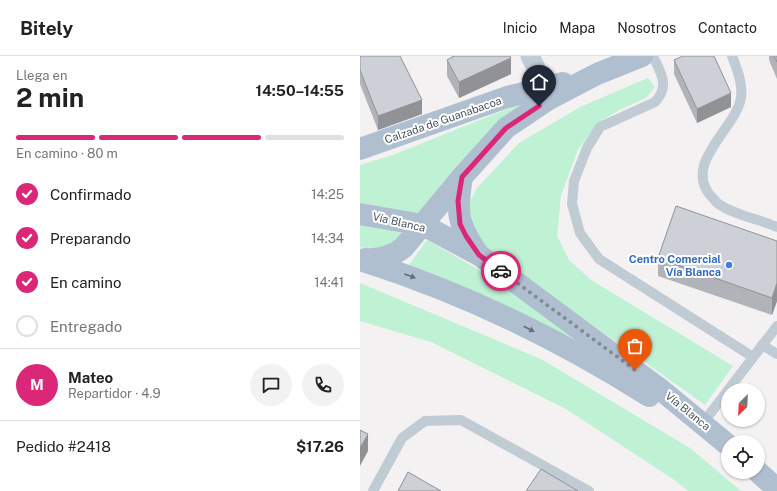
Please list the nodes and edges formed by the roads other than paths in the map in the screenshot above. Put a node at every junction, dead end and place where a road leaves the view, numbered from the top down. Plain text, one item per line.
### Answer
1 (530, 56) edge
2 (642, 56) edge
3 (653, 56) edge
4 (732, 56) edge
5 (597, 74) junction
6 (546, 88) junction
7 (360, 149) edge
8 (462, 177) junction
9 (360, 214) edge
10 (423, 225) junction
11 (777, 227) edge
12 (479, 255) junction
13 (360, 259) edge
14 (777, 326) edge
15 (762, 345) junction
16 (777, 354) edge
17 (753, 357) junction
18 (702, 423) junction
19 (721, 439) edge
20 (721, 446) edge
21 (373, 491) edge
22 (589, 491) edge

1 - 6 street
2 - 5 main road, Calzada de Guanabacoa
3 - 17 lane
4 - 11 lane
5 - 6 main road, Calzada de Guanabacoa
5 - 8 main road, Calzada de Guanabacoa
6 - 7 main road, Calzada de Guanabacoa
8 - 10 main road, Calzada de Guanabacoa
8 - 12 main road
9 - 10 main road, Vía Blanca
10 - 12 main road, Vía Blanca
10 - 13 main road, Calzada de Guanabacoa
12 - 18 main road, Vía Blanca
13 -> 20 main road, Vía Blanca
14 - 15 lane
15 - 16 lane
15 - 17 lane
17 - 18 lane
18 - 19 main road, Vía Blanca
21 - 22 lane

